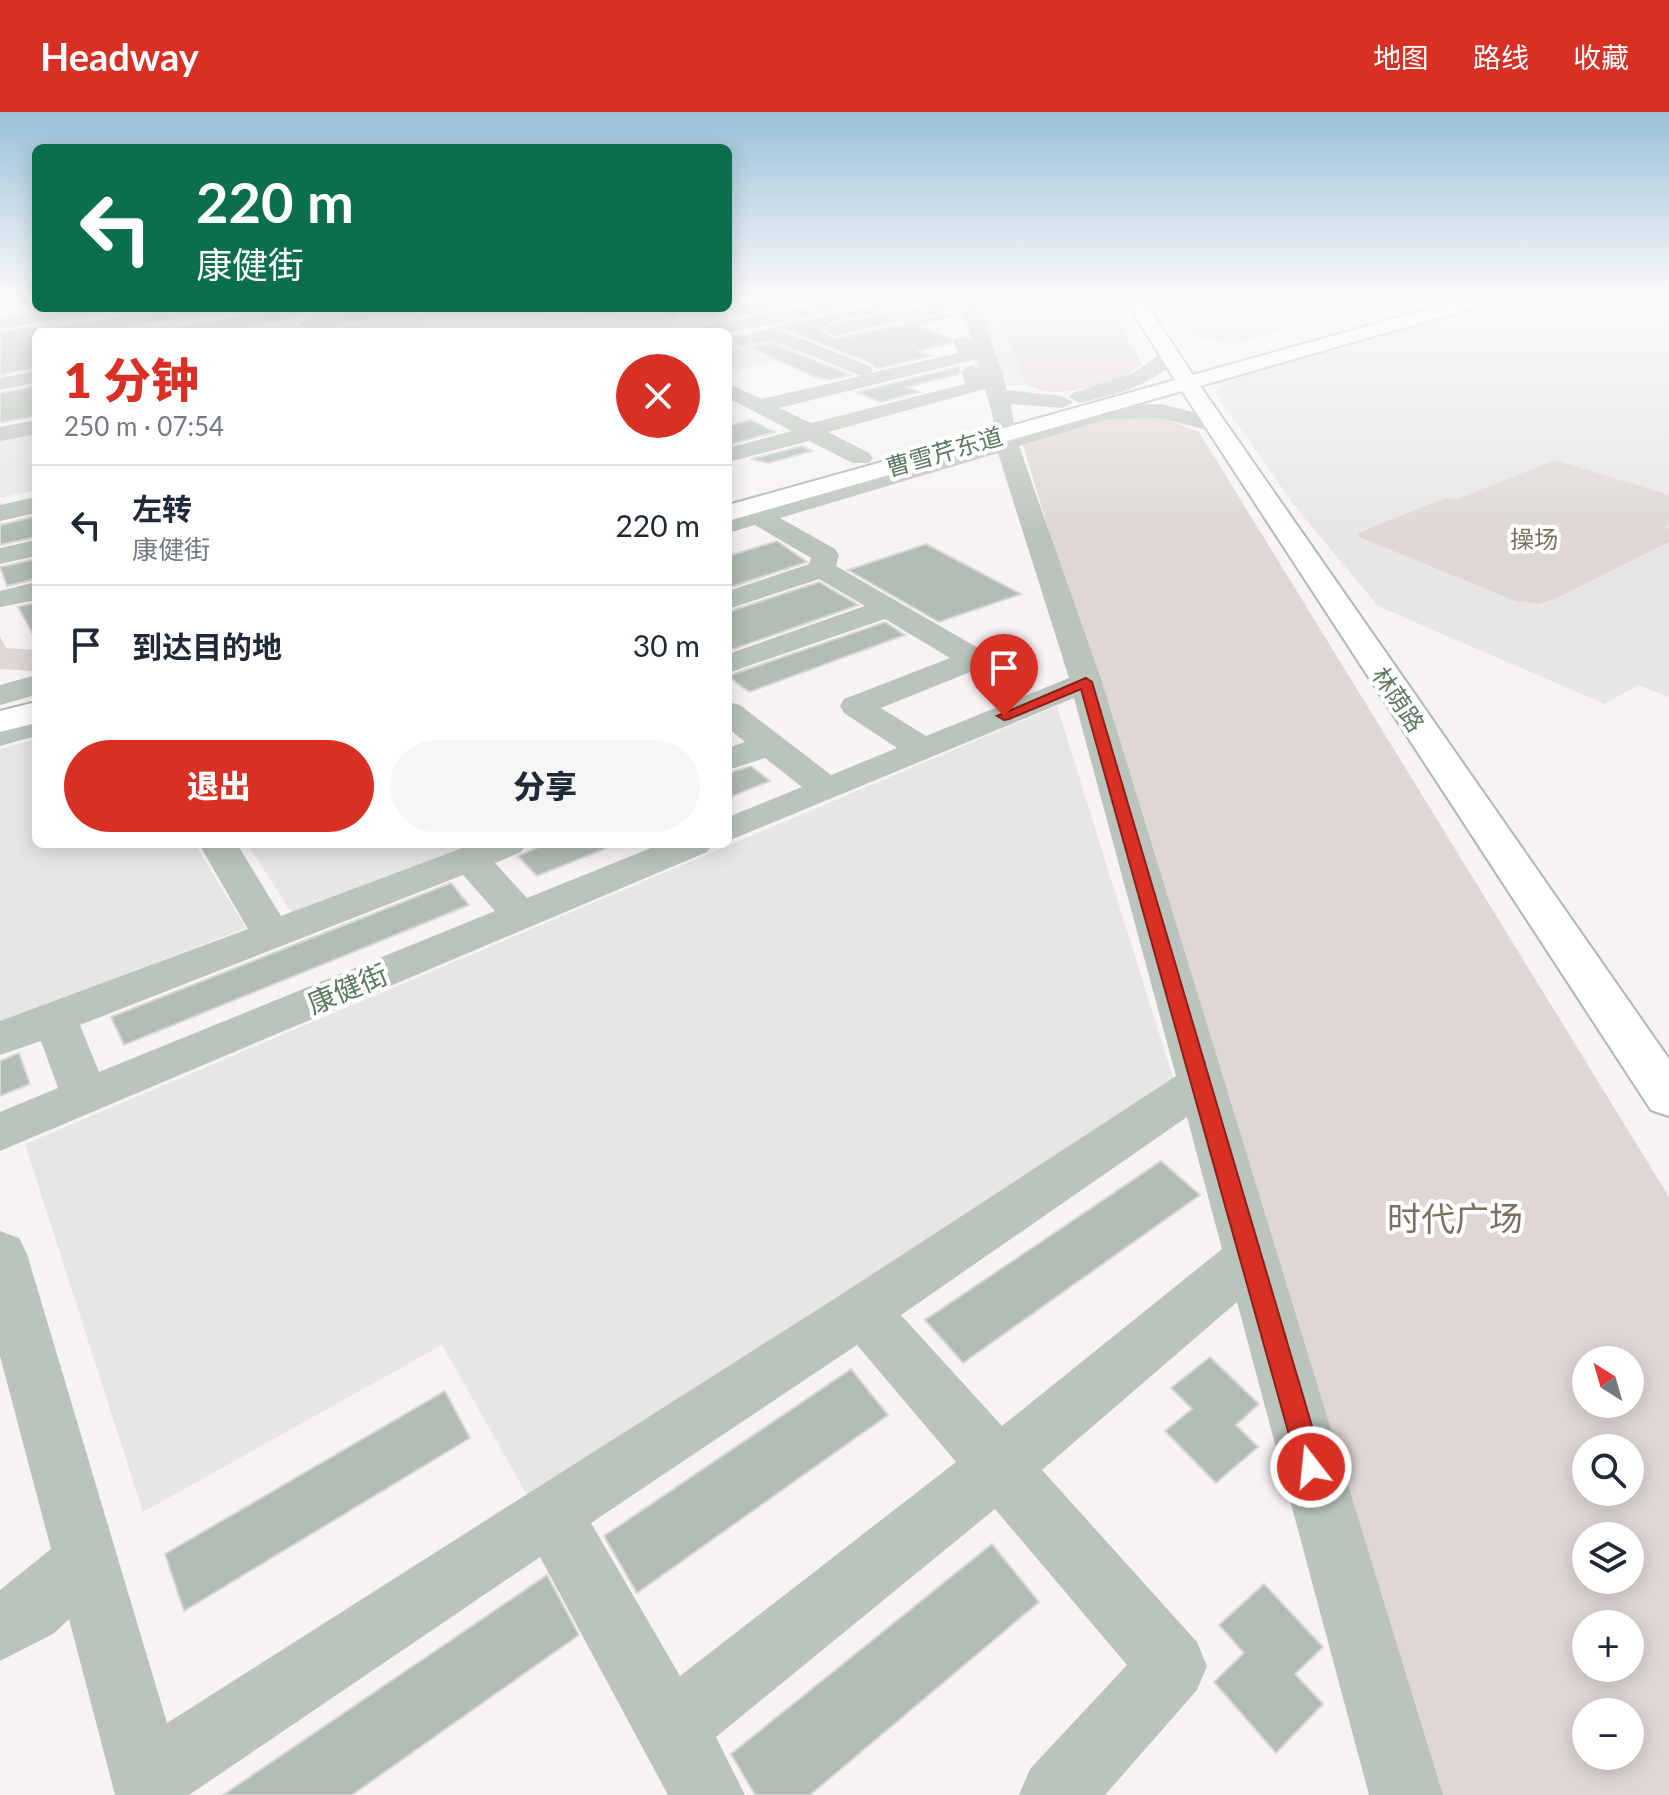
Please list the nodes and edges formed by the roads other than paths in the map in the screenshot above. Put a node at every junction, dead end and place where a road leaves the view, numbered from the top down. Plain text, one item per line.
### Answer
1 (32, 378) edge
2 (880, 378) edge
3 (973, 378) edge
4 (982, 378) edge
5 (1140, 378) edge
6 (1186, 378) junction
7 (0, 384) edge
8 (832, 389) junction
9 (732, 393) edge
10 (1091, 409) junction
11 (883, 411) junction
12 (758, 412) junction
13 (1003, 424) junction
14 (1214, 425) junction
15 (32, 428) edge
16 (810, 432) junction
17 (0, 434) edge
18 (732, 454) edge
19 (861, 458) junction
20 (732, 494) edge
21 (732, 504) edge
22 (32, 506) edge
23 (732, 512) edge
24 (0, 513) edge
25 (758, 516) junction
26 (732, 524) edge
27 (32, 549) edge
28 (0, 556) edge
29 (822, 569) junction
30 (32, 593) edge
31 (732, 599) edge
32 (5, 603) edge
33 (888, 608) junction
34 (732, 663) edge
35 (1086, 682) junction
36 (32, 686) edge
37 (0, 695) edge
38 (32, 702) edge
39 (0, 711) edge
40 (32, 713) edge
41 (732, 715) edge
42 (0, 722) edge
43 (32, 727) edge
44 (0, 736) edge
45 (770, 744) junction
46 (923, 749) junction
47 (732, 758) edge
48 (827, 789) junction
49 (732, 828) edge
50 (220, 848) edge
51 (498, 848) edge
52 (684, 848) edge
53 (470, 859) junction
54 (521, 916) junction
55 (272, 935) junction
56 (55, 1018) junction
57 (0, 1039) edge
58 (1201, 1083) junction
59 (85, 1097) junction
60 (1669, 1097) edge
61 (0, 1132) edge
62 (0, 1254) edge
63 (1250, 1258) junction
64 (862, 1311) junction
65 (999, 1467) junction
66 (551, 1514) junction
67 (86, 1562) junction
68 (0, 1627) edge
69 (671, 1728) junction
70 (149, 1786) edge
71 (708, 1795) edge
72 (1056, 1795) edge
73 (1406, 1795) edge

1 - 7 street
2 - 8 street
3 - 11 street
4 - 13 street
5 - 13 street
6 - 10 main road, 曹雪芹东道
6 - 13 main road, 曹雪芹东道
6 - 14 main road, 林荫路
8 - 11 street
8 - 12 street
9 - 12 street
10 - 13 main road, 曹雪芹东道
10 - 14 main road
11 - 16 street
12 - 16 street
13 - 14 street
13 - 19 street
13 - 21 main road, 曹雪芹东道
13 - 23 main road, 曹雪芹东道
13 - 25 street
13 - 35 street
14 - 60 main road, 林荫路
15 - 17 street
16 - 18 street
16 - 19 street
19 - 20 street
22 - 24 street
25 - 26 street
25 - 29 street
27 - 28 street
29 - 31 street
29 - 33 street
30 - 32 street
33 - 34 street
33 - 46 street
35 - 46 street
35 - 58 street
36 - 37 street
38 - 39 main road
40 - 42 main road
41 - 45 street
43 - 44 street
45 - 47 street
45 - 48 street
46 - 48 street
48 - 49 street
50 - 55 street
51 - 53 street
52 - 54 street, 康健街
53 - 54 street
53 - 55 street
54 - 59 street, 康健街
55 - 56 street
56 - 57 street
56 - 59 street
58 - 63 street
58 - 64 street
59 - 61 street, 康健街
62 - 67 street
63 - 65 street
63 - 73 street
64 - 65 street
64 - 66 street
65 - 69 street
65 - 72 street
66 - 69 street
66 - 70 street
67 - 68 street
67 - 70 street
69 - 71 street

